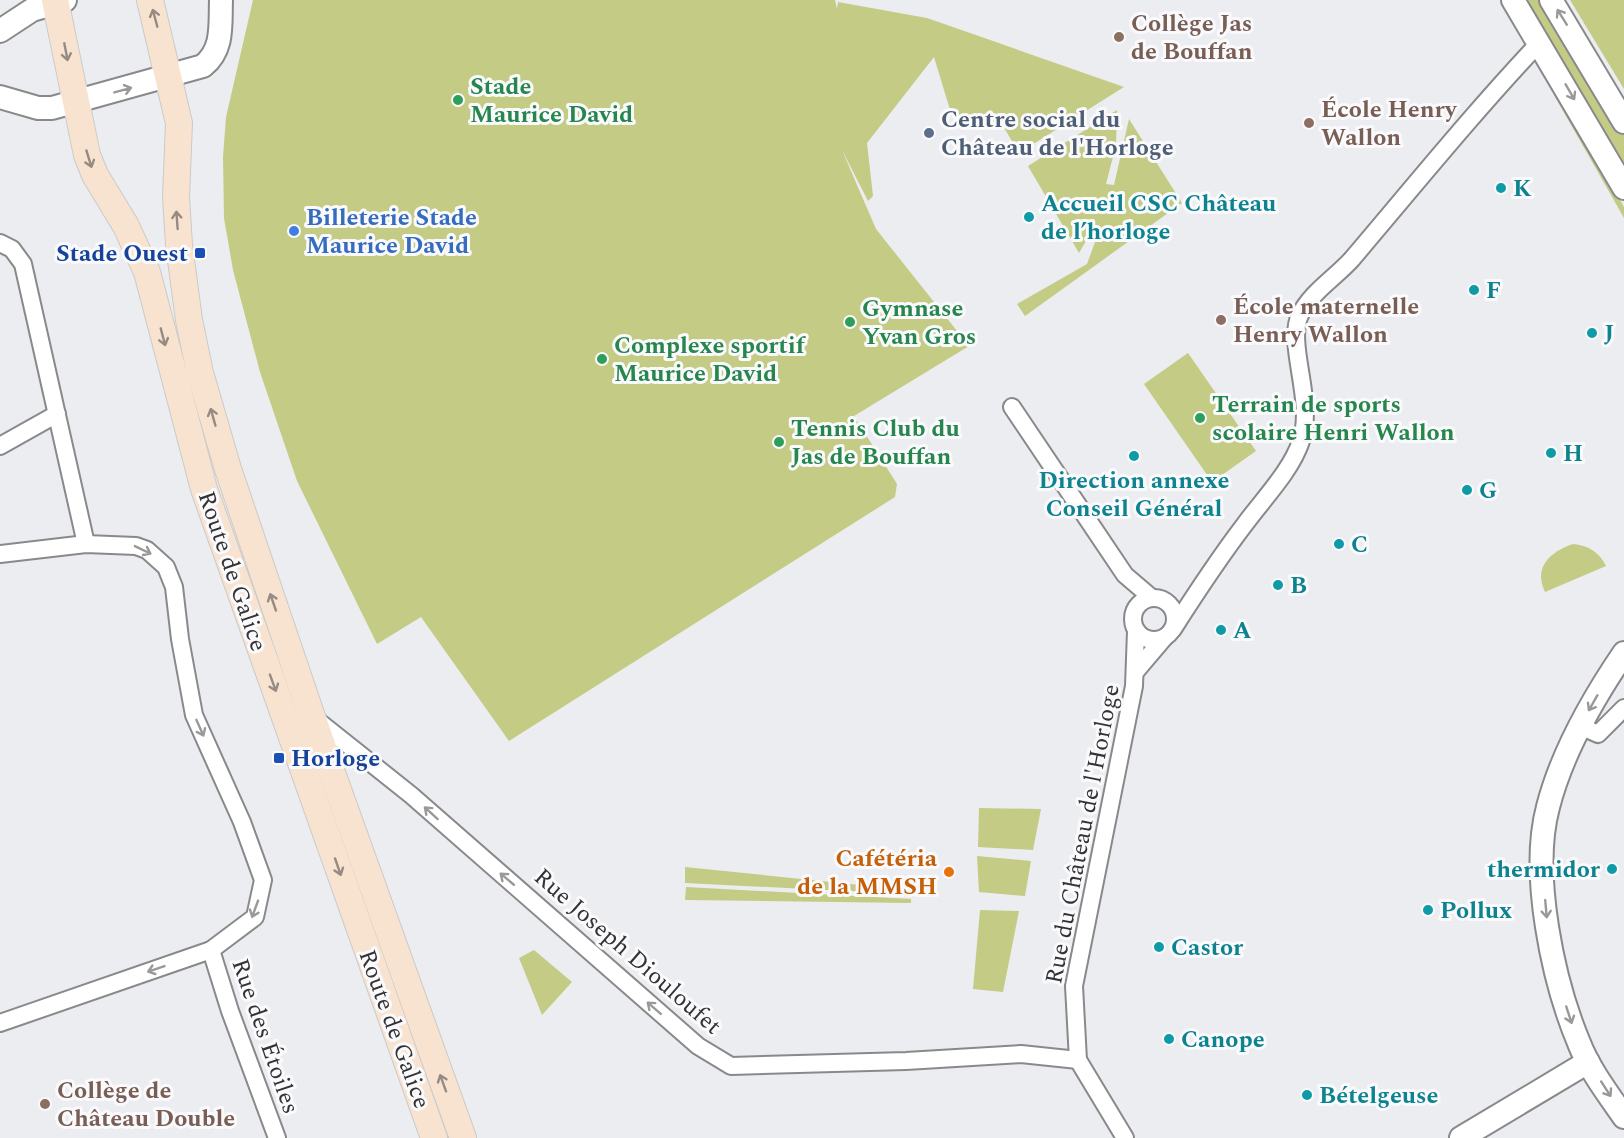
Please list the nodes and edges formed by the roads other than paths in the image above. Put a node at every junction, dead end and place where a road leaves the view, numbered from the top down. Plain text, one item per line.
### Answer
1 (150, 0) edge
2 (220, 0) edge
3 (1513, 0) edge
4 (1551, 0) edge
5 (59, 1) edge
6 (0, 31) edge
7 (1540, 42) junction
8 (170, 77) junction
9 (0, 97) edge
10 (76, 102) junction
11 (1624, 122) edge
12 (1624, 188) edge
13 (0, 243) edge
14 (1012, 407) dead end
15 (57, 414) junction
16 (0, 446) edge
17 (86, 544) junction
18 (0, 554) edge
19 (1125, 575) junction
20 (1202, 583) junction
21 (1158, 599) junction
22 (1134, 611) junction
23 (1136, 631) junction
24 (1168, 633) junction
25 (1624, 653) edge
26 (1136, 671) junction
27 (1624, 708) edge
28 (312, 717) junction
29 (1589, 730) junction
30 (211, 950) junction
31 (0, 1023) edge
32 (1078, 1060) junction
33 (1588, 1062) junction
34 (1624, 1117) edge
35 (277, 1138) edge
36 (434, 1138) edge
37 (463, 1138) edge
38 (1125, 1138) edge
39 (1461, 1138) edge

8 -> 1 main road, Route de Galice
2 - 8 main road
3 - 7 main road
11 -> 4 main road
5 - 6 main road
5 -> 10 main road, Route de Galice
7 -> 12 main road
7 - 20 street, Rue du Château de l'Horloge
10 -> 8 main road
28 -> 8 main road, Route de Galice
9 - 10 main road
10 -> 36 main road, Route de Galice
13 - 15 street
14 - 19 street
15 - 16 street
15 - 17 street
17 - 18 street
17 -> 30 street
19 - 21 street
19 - 22 street
20 - 21 street
20 - 24 street, Rue du Château de l'Horloge
21 - 22 street
21 - 24 street
22 - 23 street
23 - 24 street
23 - 26 street, Rue du Château de l'Horloge
24 - 26 street, Rue du Château de l'Horloge
25 -> 29 main road
26 - 32 street, Rue du Château de l'Horloge
27 - 29 street
32 -> 28 street, Rue Joseph Diouloufet
37 -> 28 main road, Route de Galice
29 -> 33 main road
30 -> 31 street
30 - 35 street, Rue des Étoiles
32 - 38 street, Rue du Château de l'Horloge
33 -> 34 main road
33 - 39 main road

